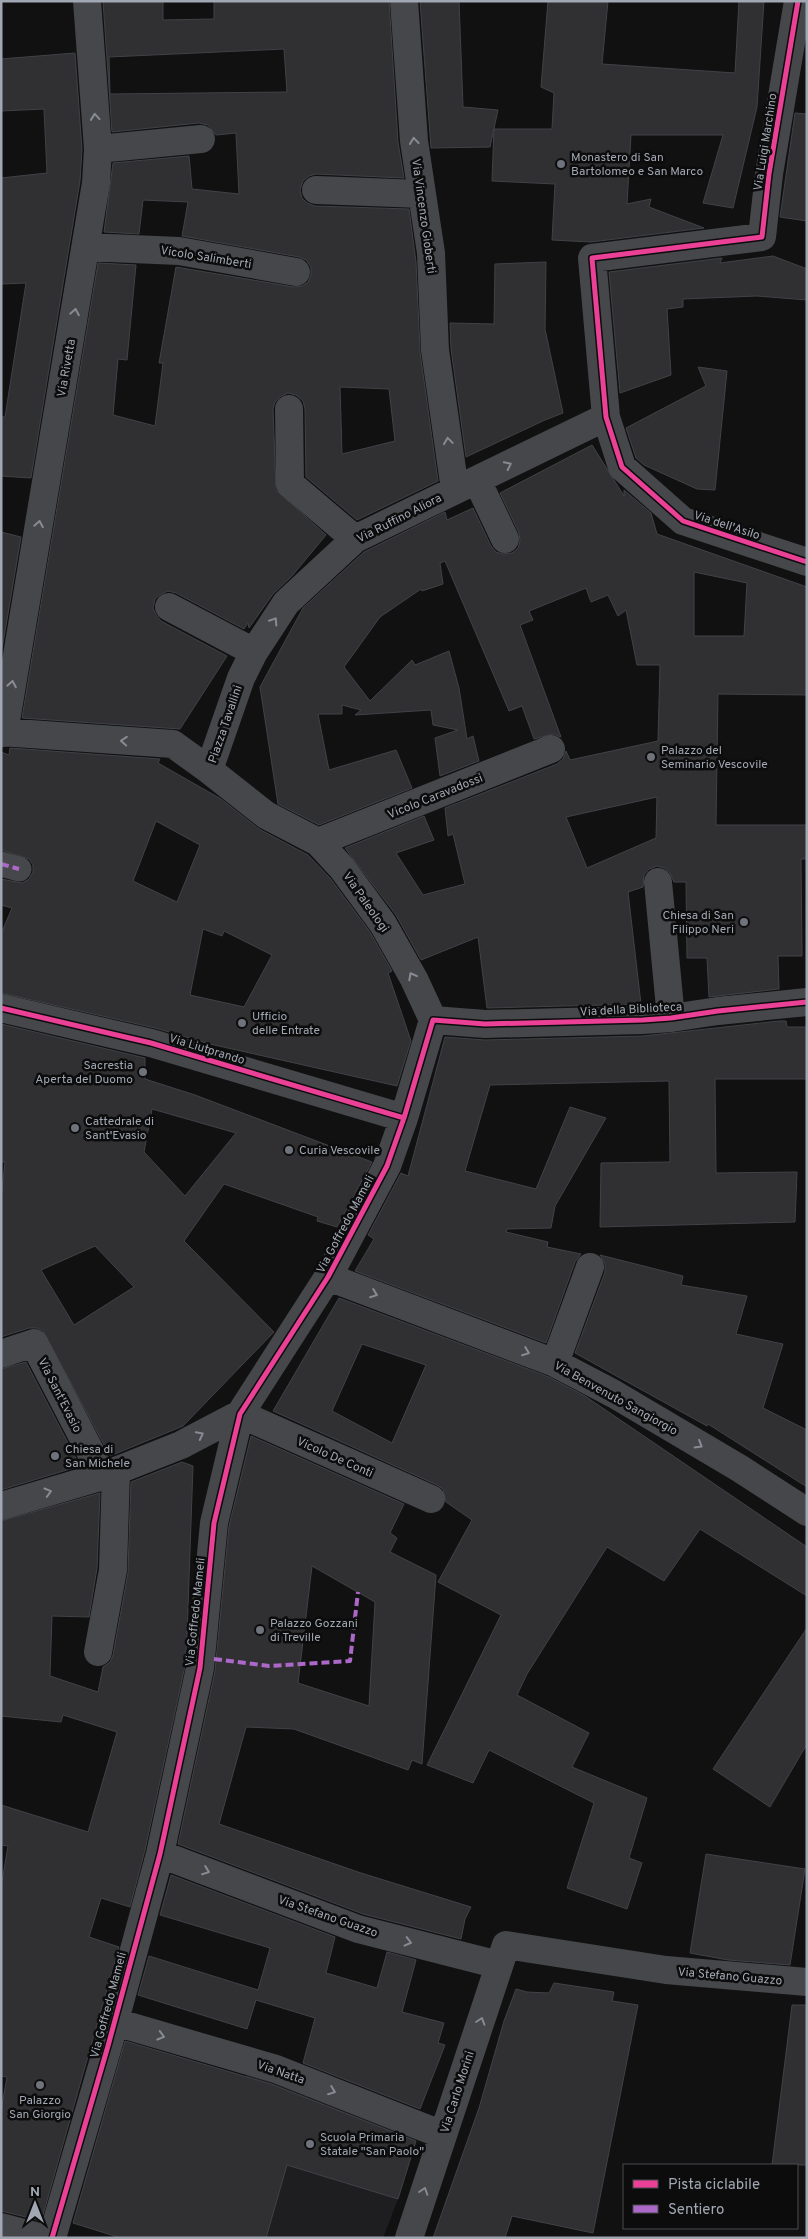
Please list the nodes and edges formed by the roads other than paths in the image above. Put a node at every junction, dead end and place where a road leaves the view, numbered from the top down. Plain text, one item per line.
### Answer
1 (87, 1) edge
2 (404, 1) edge
3 (798, 1) edge
4 (201, 138) dead end
5 (98, 149) junction
6 (316, 190) dead end
7 (422, 194) junction
8 (86, 247) junction
9 (592, 258) joint
10 (296, 272) dead end
11 (289, 409) dead end
12 (606, 417) junction
13 (466, 484) junction
14 (505, 538) dead end
15 (355, 540) junction
16 (807, 562) edge
17 (169, 606) dead end
18 (254, 652) junction
19 (241, 678) joint
20 (2, 732) edge
21 (551, 749) dead end
22 (209, 770) junction
23 (266, 815) joint
24 (318, 842) junction
25 (658, 882) dead end
26 (807, 1002) edge
27 (1, 1008) edge
28 (671, 1018) junction
29 (433, 1020) junction
30 (404, 1118) junction
31 (590, 1267) dead end
32 (328, 1277) junction
33 (1, 1354) edge
34 (555, 1363) junction
35 (240, 1414) junction
36 (109, 1474) junction
37 (431, 1499) dead end
38 (1, 1506) edge
39 (807, 1512) edge
40 (98, 1652) dead end
41 (160, 1854) junction
42 (502, 1955) junction
43 (807, 1982) edge
44 (114, 2022) junction
45 (443, 2135) junction
46 (1, 2227) edge
47 (42, 2238) edge
48 (52, 2238) edge
49 (409, 2238) edge

5 -> 1 street, Via Rivetta
7 -> 2 street, Via Vincenzo Gioberti
3 - 9 street, Via Luigi Marchino
4 - 5 street
5 - 8 street, Via Rivetta
6 - 7 street
13 -> 7 street, Via Vincenzo Gioberti
8 - 10 street, Vicolo Salimberti
20 -> 8 street, Via Rivetta
9 - 12 street, Via dell'Asilo
11 - 15 street
13 -> 12 street, Via Ruffino Aliora
12 - 16 street, Via dell'Asilo
13 - 14 street, Via Vincenzo Gioberti
13 - 15 street, Via Ruffino Aliora
18 -> 15 street, Via Ruffino Aliora
17 - 18 street
18 - 19 street, Via Ruffino Aliora
19 - 22 street, Piazza Tavallini
22 -> 20 street, Piazza Tavallini
21 - 24 street, Vicolo Caravadossi
22 - 23 street, Piazza Tavallini
23 - 24 street, Via Paleologi
29 -> 24 street, Via Paleologi
25 - 28 street
26 - 28 street, Via della Biblioteca
27 - 30 street, Via Liutprando
28 - 29 street, Via della Biblioteca
29 - 30 street, Via Goffredo Mameli
30 - 32 street, Via Goffredo Mameli
31 - 34 street
32 -> 34 street, Via Benvenuto Sangiorgio
32 - 35 street, Via Goffredo Mameli
33 - 36 street, Via Sant'Evasio
34 -> 39 street, Via Benvenuto Sangiorgio
36 -> 35 street
35 - 37 street, Vicolo De Conti
35 - 41 street, Via Goffredo Mameli
38 -> 36 street
36 - 40 street
41 -> 42 street, Via Stefano Guazzo
41 - 44 street, Via Goffredo Mameli
42 - 43 street, Via Stefano Guazzo
45 -> 42 street, Via Carlo Morini
44 -> 45 street, Via Natta
44 - 48 street, Via Goffredo Mameli
49 -> 45 street, Via Carlo Morini
46 - 47 street

